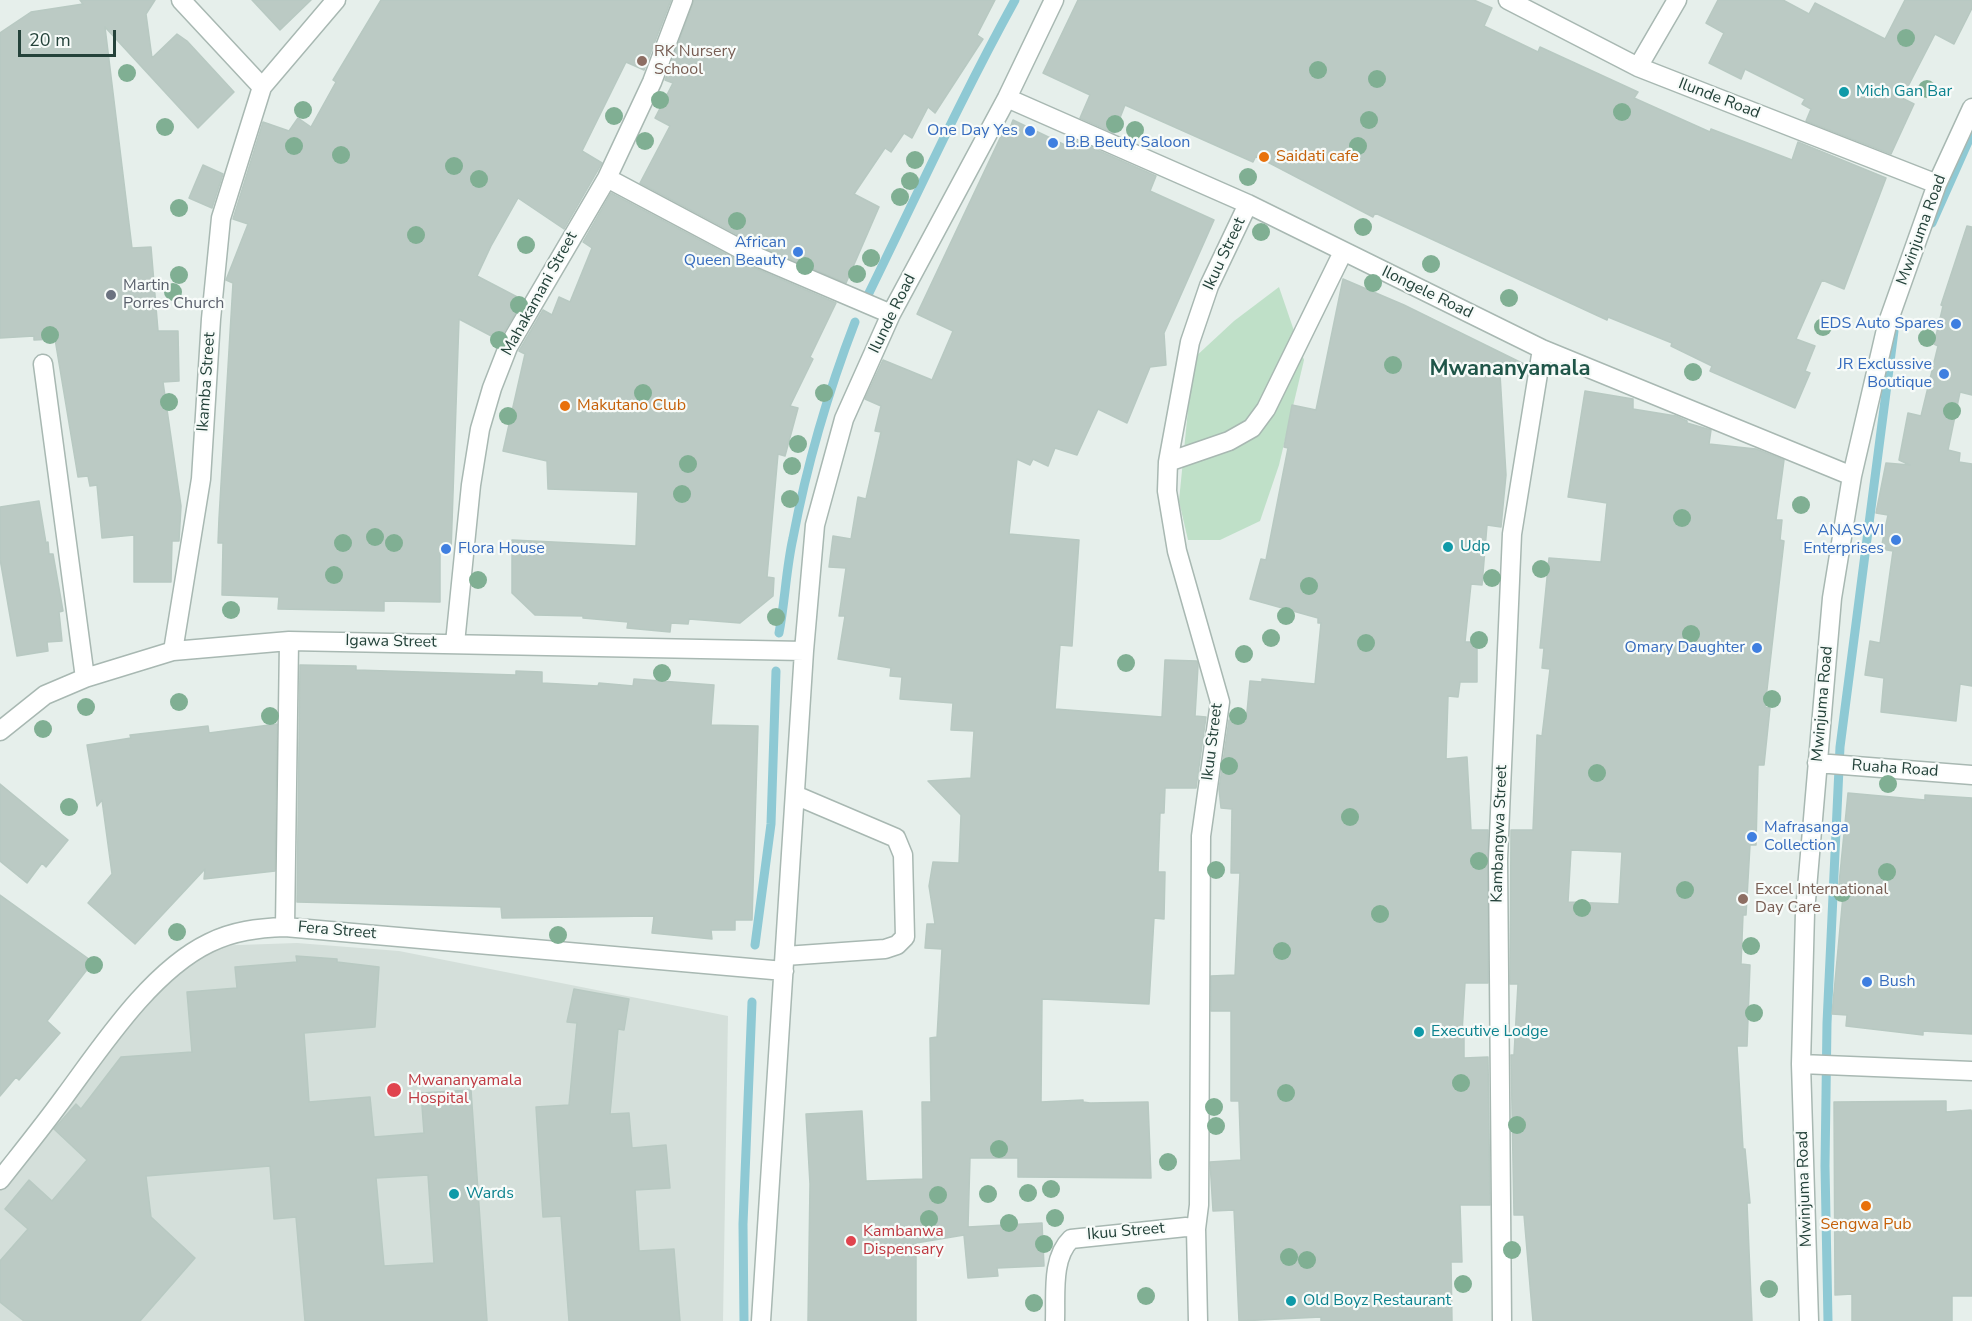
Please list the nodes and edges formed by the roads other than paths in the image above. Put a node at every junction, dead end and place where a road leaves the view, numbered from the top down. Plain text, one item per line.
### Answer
1 (181, 0) edge
2 (336, 0) edge
3 (1054, 0) edge
4 (1508, 0) edge
5 (1677, 0) edge
6 (676, 4) edge
7 (1638, 67) junction
8 (262, 87) junction
9 (1007, 98) junction
10 (1972, 108) edge
11 (607, 178) junction
12 (1937, 184) junction
13 (1248, 204) junction
14 (1343, 252) junction
15 (891, 314) junction
16 (1542, 349) junction
17 (43, 364) dead end
18 (1168, 462) junction
19 (1852, 476) junction
20 (289, 641) junction
21 (455, 643) junction
22 (173, 651) junction
23 (804, 651) junction
24 (85, 678) junction
25 (0, 731) edge
26 (1817, 763) junction
27 (1972, 775) edge
28 (795, 795) junction
29 (285, 927) junction
30 (784, 963) junction
31 (1801, 1064) junction
32 (1972, 1071) edge
33 (0, 1180) edge
34 (1196, 1229) junction
35 (761, 1321) edge
36 (1055, 1321) edge
37 (1198, 1321) edge
38 (1502, 1321) edge
39 (1809, 1321) edge

1 - 8 street
2 - 8 street, Ikamba Street
3 - 9 street, Ilunde Road
4 - 7 street, Ilunde Road
5 - 7 street
6 - 11 street, Mahakamani Street
7 - 12 street, Ilunde Road
8 - 22 street, Ikamba Street
9 - 13 street, Ilongele Road
9 - 15 street, Ilunde Road
10 - 12 street, Mwinjuma Road
11 - 15 street
11 - 21 street, Mahakamani Street
12 - 19 street, Mwinjuma Road
13 - 14 street, Ilongele Road
13 - 18 street, Ikuu Street
14 - 16 street, Ilongele Road
14 - 18 street
15 - 23 street, Ilunde Road
16 - 19 street, Ilongele Road
16 - 38 street, Kambangwa Street
17 - 24 street
18 - 34 street, Ikuu Street
19 - 26 street, Mwinjuma Road
20 - 21 street, Igawa Street
20 - 22 street, Igawa Street
20 - 29 street
21 - 23 street, Igawa Street
22 - 24 street, Igawa Street
23 - 28 street, Ilunde Road
24 - 25 street, Igawa Street
26 - 27 street, Ruaha Road
26 - 31 street, Mwinjuma Road
28 - 30 street, Ilunde Road
28 - 30 street, Fera Street
29 - 30 street, Fera Street
29 - 33 street, Fera Street
30 - 35 street, Ilunde Road
31 - 32 street
31 - 39 street, Mwinjuma Road
34 - 36 street, Ikuu Street
34 - 37 street, Ikuu Street

